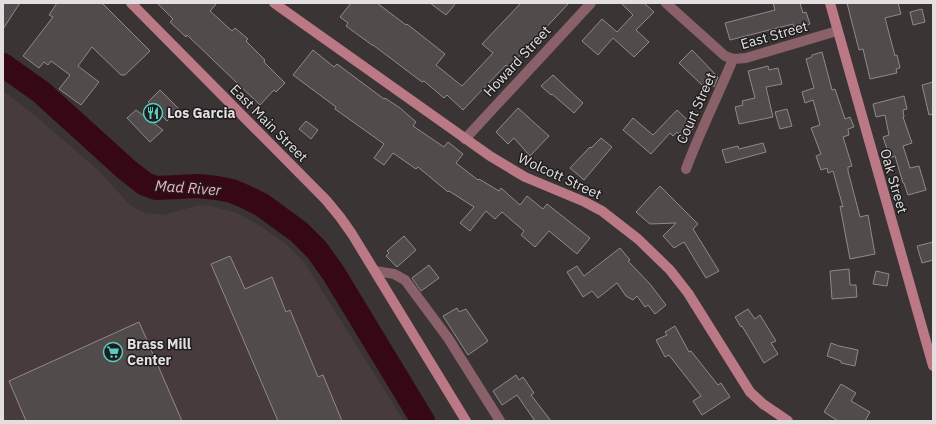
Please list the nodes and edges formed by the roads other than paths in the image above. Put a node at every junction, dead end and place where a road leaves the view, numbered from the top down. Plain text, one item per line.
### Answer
1 (131, 3) edge
2 (274, 3) edge
3 (591, 3) edge
4 (666, 3) edge
5 (830, 3) edge
6 (838, 31) junction
7 (733, 59) junction
8 (465, 139) junction
9 (686, 169) dead end
10 (375, 271) junction
11 (933, 366) edge
12 (466, 421) edge
13 (500, 421) edge
14 (788, 421) edge

1 - 10 main road, East Main Street
2 - 8 main road, Wolcott Street
3 - 8 street, Howard Street
4 - 7 street, East Street
5 - 6 main road, Oak Street
6 - 7 street, East Street
6 - 11 main road, Oak Street
7 - 9 street, Court Street
8 - 14 main road, Wolcott Street
10 - 12 main road, East Main Street
10 - 13 street

